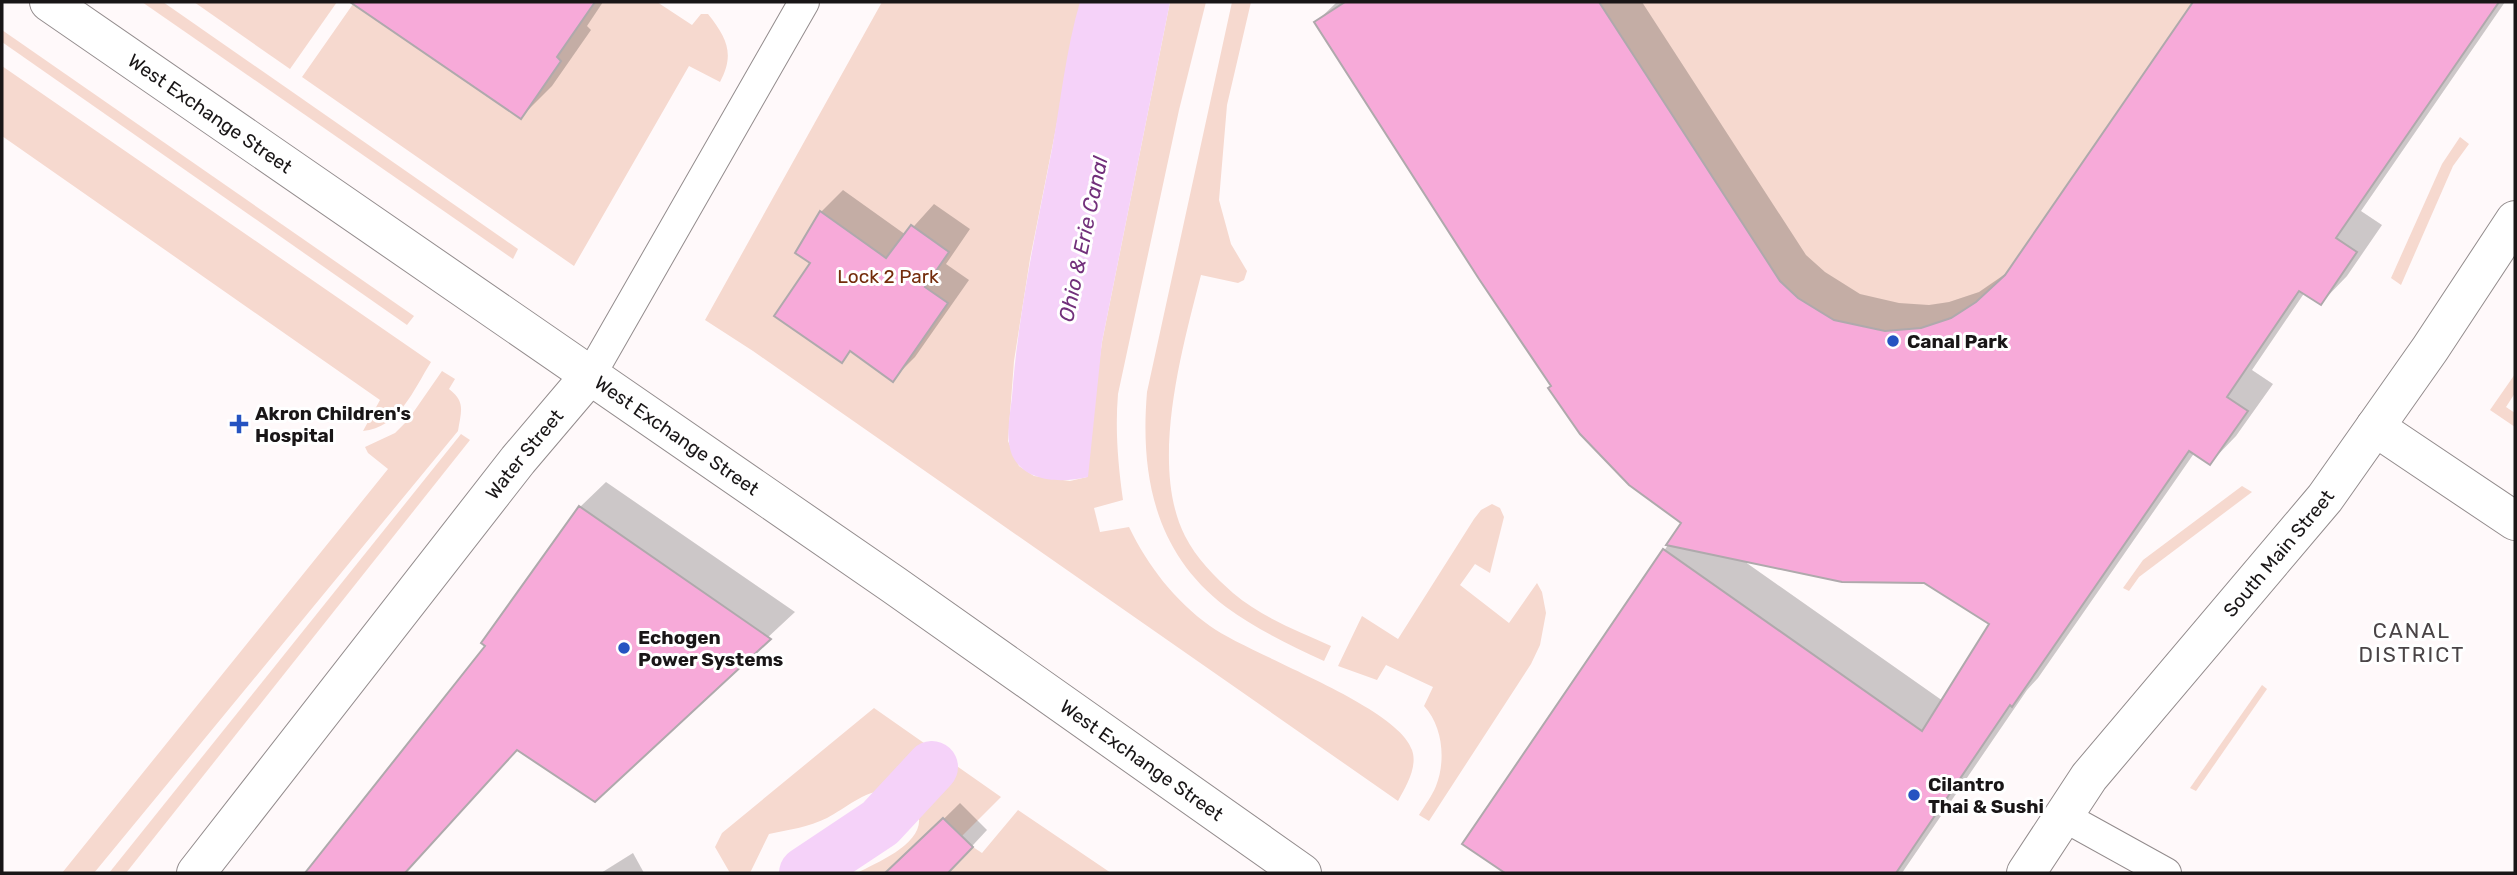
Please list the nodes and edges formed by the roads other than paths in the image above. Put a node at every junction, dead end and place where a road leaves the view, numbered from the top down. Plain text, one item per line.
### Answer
1 (49, 2) edge
2 (804, 2) edge
3 (2515, 220) edge
4 (591, 374) junction
5 (2375, 427) junction
6 (2515, 521) edge
7 (2063, 816) junction
8 (196, 873) edge
9 (1302, 873) edge
10 (2026, 873) edge
11 (2166, 873) edge

1 - 4 main road, West Exchange Street
2 - 4 lane, Water Street
3 - 5 main road, South Main Street
4 - 8 main road, Water Street
4 - 9 main road, West Exchange Street
5 - 6 main road
5 - 7 main road, South Main Street
7 - 10 main road, South Main Street
7 - 11 lane

